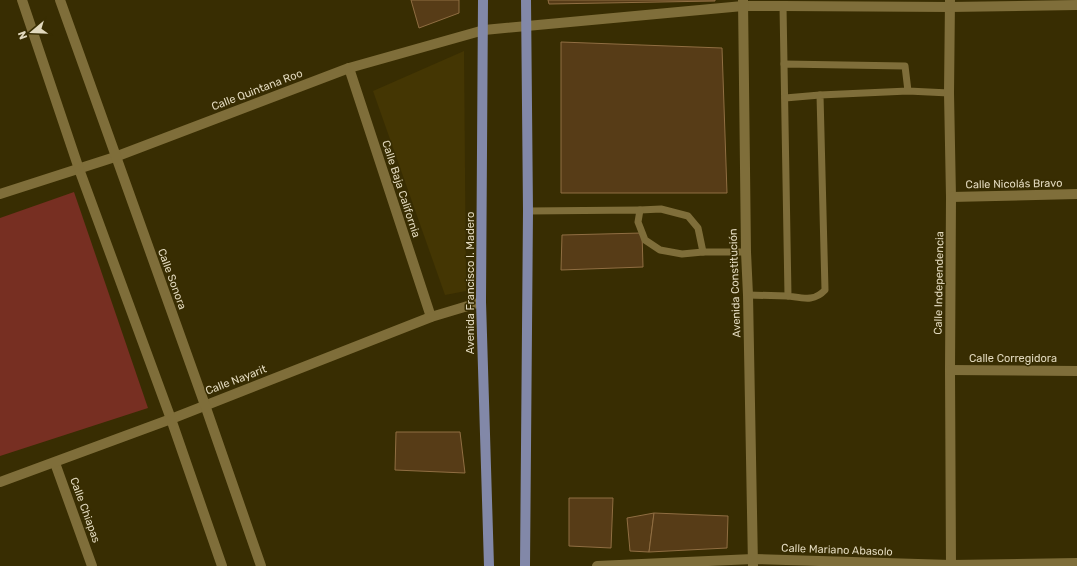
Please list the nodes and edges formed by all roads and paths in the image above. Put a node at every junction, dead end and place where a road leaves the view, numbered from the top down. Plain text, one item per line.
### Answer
1 (60, 0) edge
2 (483, 0) edge
3 (526, 0) edge
4 (26, 1) edge
5 (743, 3) edge
6 (950, 4) edge
7 (1077, 5) edge
8 (783, 6) junction
9 (526, 25) junction
10 (484, 30) junction
11 (784, 64) junction
12 (349, 68) junction
13 (908, 91) junction
14 (949, 93) junction
15 (820, 95) junction
16 (785, 98) junction
17 (116, 157) junction
18 (79, 168) junction
19 (0, 194) edge
20 (1077, 194) edge
21 (951, 197) junction
22 (640, 210) junction
23 (528, 211) junction
24 (703, 252) junction
25 (746, 252) junction
26 (748, 295) junction
27 (788, 296) junction
28 (481, 302) junction
29 (431, 318) junction
30 (950, 370) junction
31 (1077, 371) edge
32 (205, 405) junction
33 (171, 419) junction
34 (55, 463) junction
35 (0, 482) edge
36 (753, 563) edge
37 (1077, 563) edge
38 (92, 566) edge
39 (222, 566) edge
40 (261, 566) edge
41 (489, 566) edge
42 (525, 566) edge
43 (597, 566) edge
44 (951, 566) edge

1 - 17 street, Calle Sonora
2 - 10 main road, Avenida Francisco I. Madero
3 - 9 main road
4 - 18 street
5 - 8 street, Calle Quintana Roo
5 - 9 street, Calle Quintana Roo
5 - 25 street, Avenida Constitución
6 - 7 street, Calle Quintana Roo
6 - 8 street, Calle Quintana Roo
6 - 14 street, Calle Independencia
8 - 11 lane
9 - 10 street, Calle Quintana Roo
9 - 23 main road
10 - 12 street, Calle Quintana Roo
10 - 28 main road, Avenida Francisco I. Madero
11 - 13 lane
11 - 16 lane
12 - 17 street, Calle Quintana Roo
12 - 29 street, Calle Baja California
13 - 14 lane
13 - 15 lane
14 - 21 street, Calle Independencia
15 - 16 lane
15 - 27 lane
16 - 27 lane
17 - 18 street, Calle Quintana Roo
17 - 32 street, Calle Sonora
18 - 19 street, Calle Quintana Roo
18 - 33 street
20 - 21 street, Calle Nicolás Bravo
21 - 30 street, Calle Independencia
22 - 23 lane
22 - 24 lane
22 - 24 lane
23 - 42 main road
24 - 25 lane
25 - 26 street, Avenida Constitución
26 - 27 lane
26 - 36 street, Avenida Constitución
28 - 29 street, Calle Nayarit
28 - 41 main road, Avenida Francisco I. Madero
29 - 32 street, Calle Nayarit
30 - 31 street, Calle Corregidora
30 - 44 street, Calle Independencia
32 - 33 street, Calle Nayarit
32 - 40 street, Calle Sonora
33 - 34 street, Calle Nayarit
33 - 39 street
34 - 35 street, Calle Nayarit
34 - 38 street, Calle Chiapas
36 - 43 street, Calle Mariano Abasolo
36 - 44 street, Calle Mariano Abasolo
37 - 44 street, Calle Mariano Abasolo

